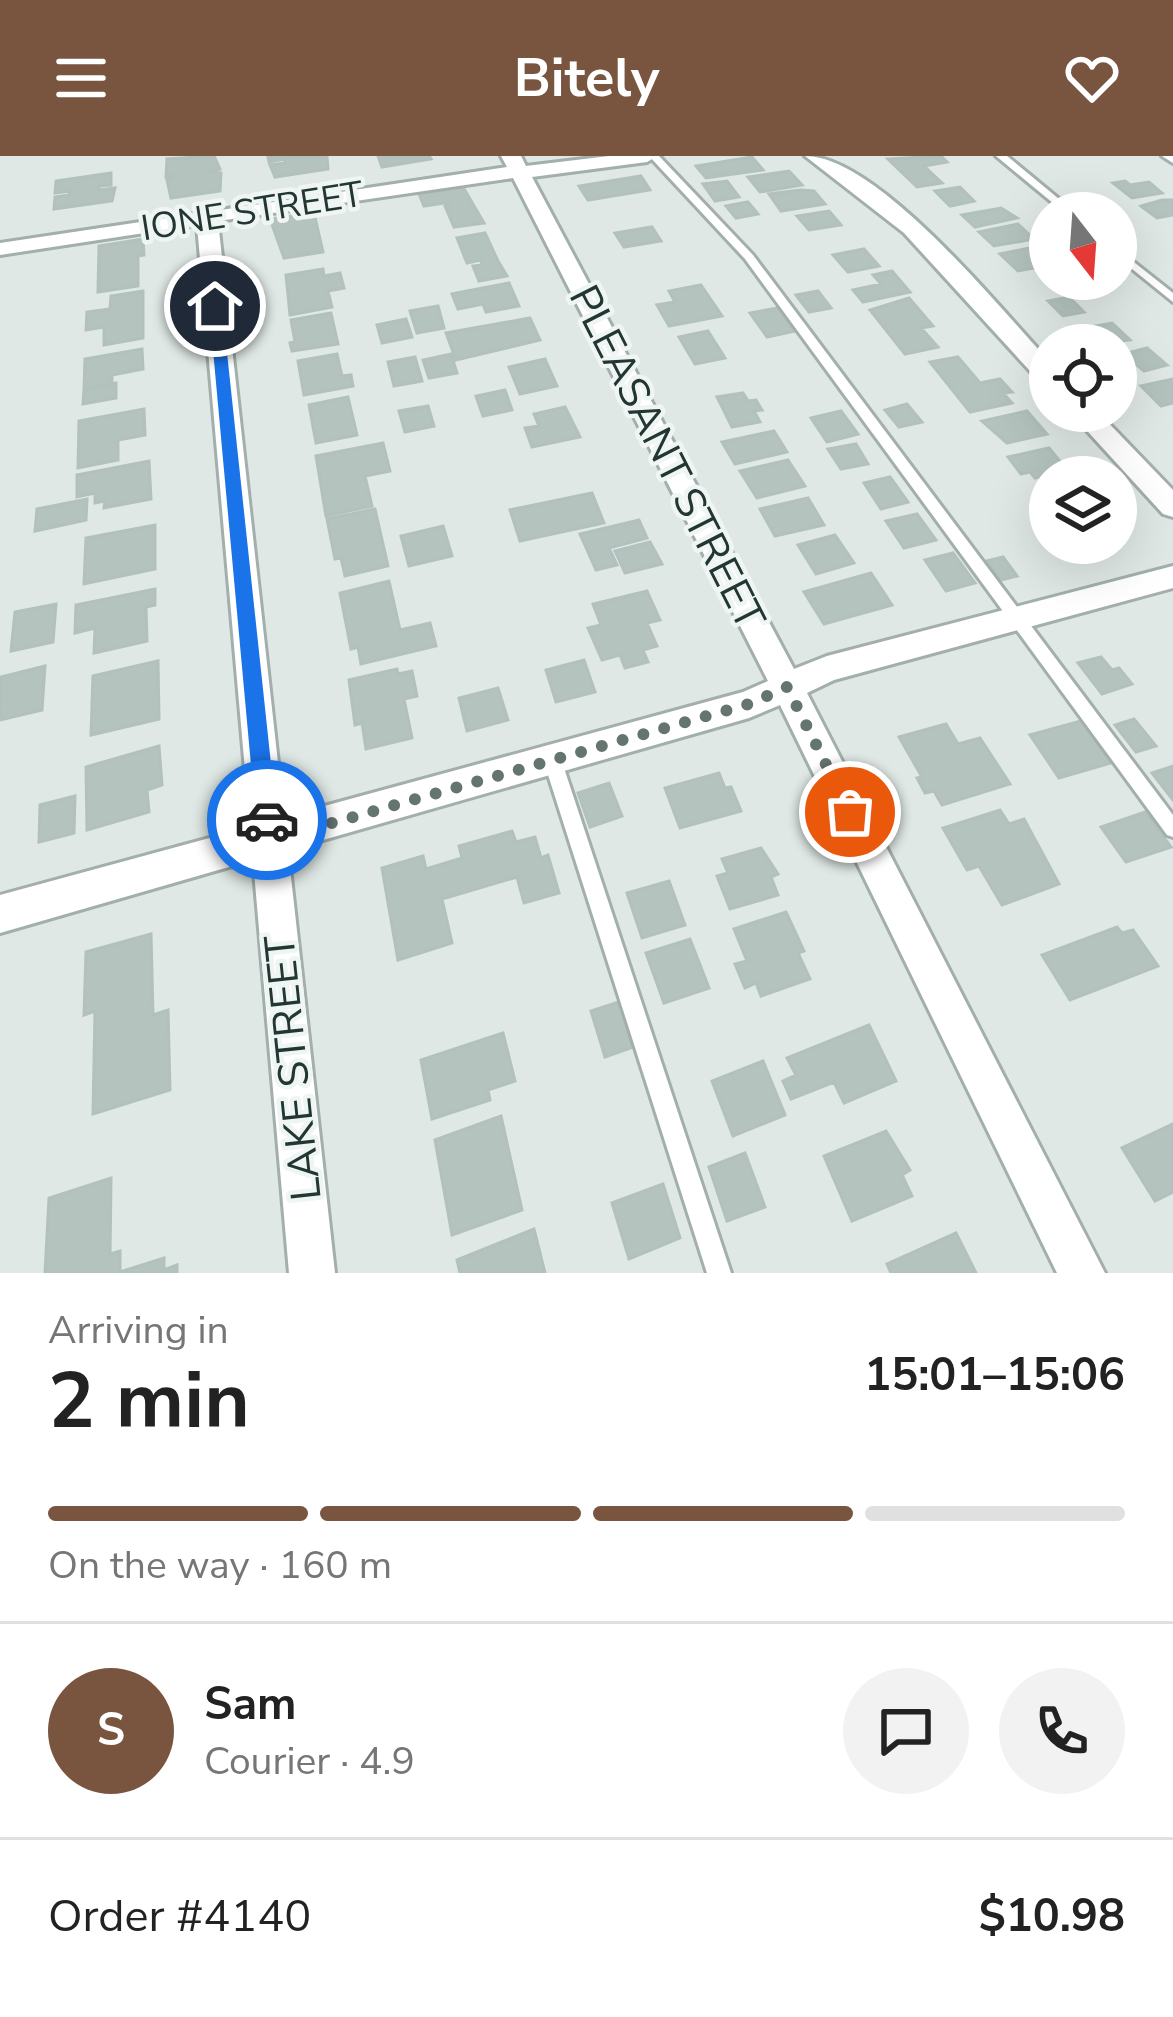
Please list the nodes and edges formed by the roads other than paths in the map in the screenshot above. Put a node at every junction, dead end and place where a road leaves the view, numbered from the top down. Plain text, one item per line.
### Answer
1 (650, 156) edge
2 (815, 156) edge
3 (1001, 156) edge
4 (516, 164) edge
5 (1045, 192) edge
6 (207, 217) junction
7 (0, 249) edge
8 (1137, 268) edge
9 (1173, 298) edge
10 (1029, 355) edge
11 (1102, 432) edge
12 (1173, 507) edge
13 (1173, 577) edge
14 (1019, 619) junction
15 (787, 687) junction
16 (552, 759) junction
17 (1173, 829) edge
18 (269, 841) junction
19 (0, 914) edge
20 (312, 1273) edge
21 (719, 1273) edge
22 (1082, 1273) edge

1 - 4 street, IONE STREET
1 - 14 lane
2 - 10 street
3 - 5 lane
4 - 6 street, IONE STREET
4 - 15 street, PLEASANT STREET
6 - 7 street, IONE STREET
6 - 18 street, LAKE STREET
8 - 9 lane
11 - 12 street
13 - 14 street
14 - 15 street
14 - 17 lane
15 - 16 street
15 - 22 street, PLEASANT STREET
16 - 18 street
16 - 21 lane
18 - 19 street
18 - 20 street, LAKE STREET

